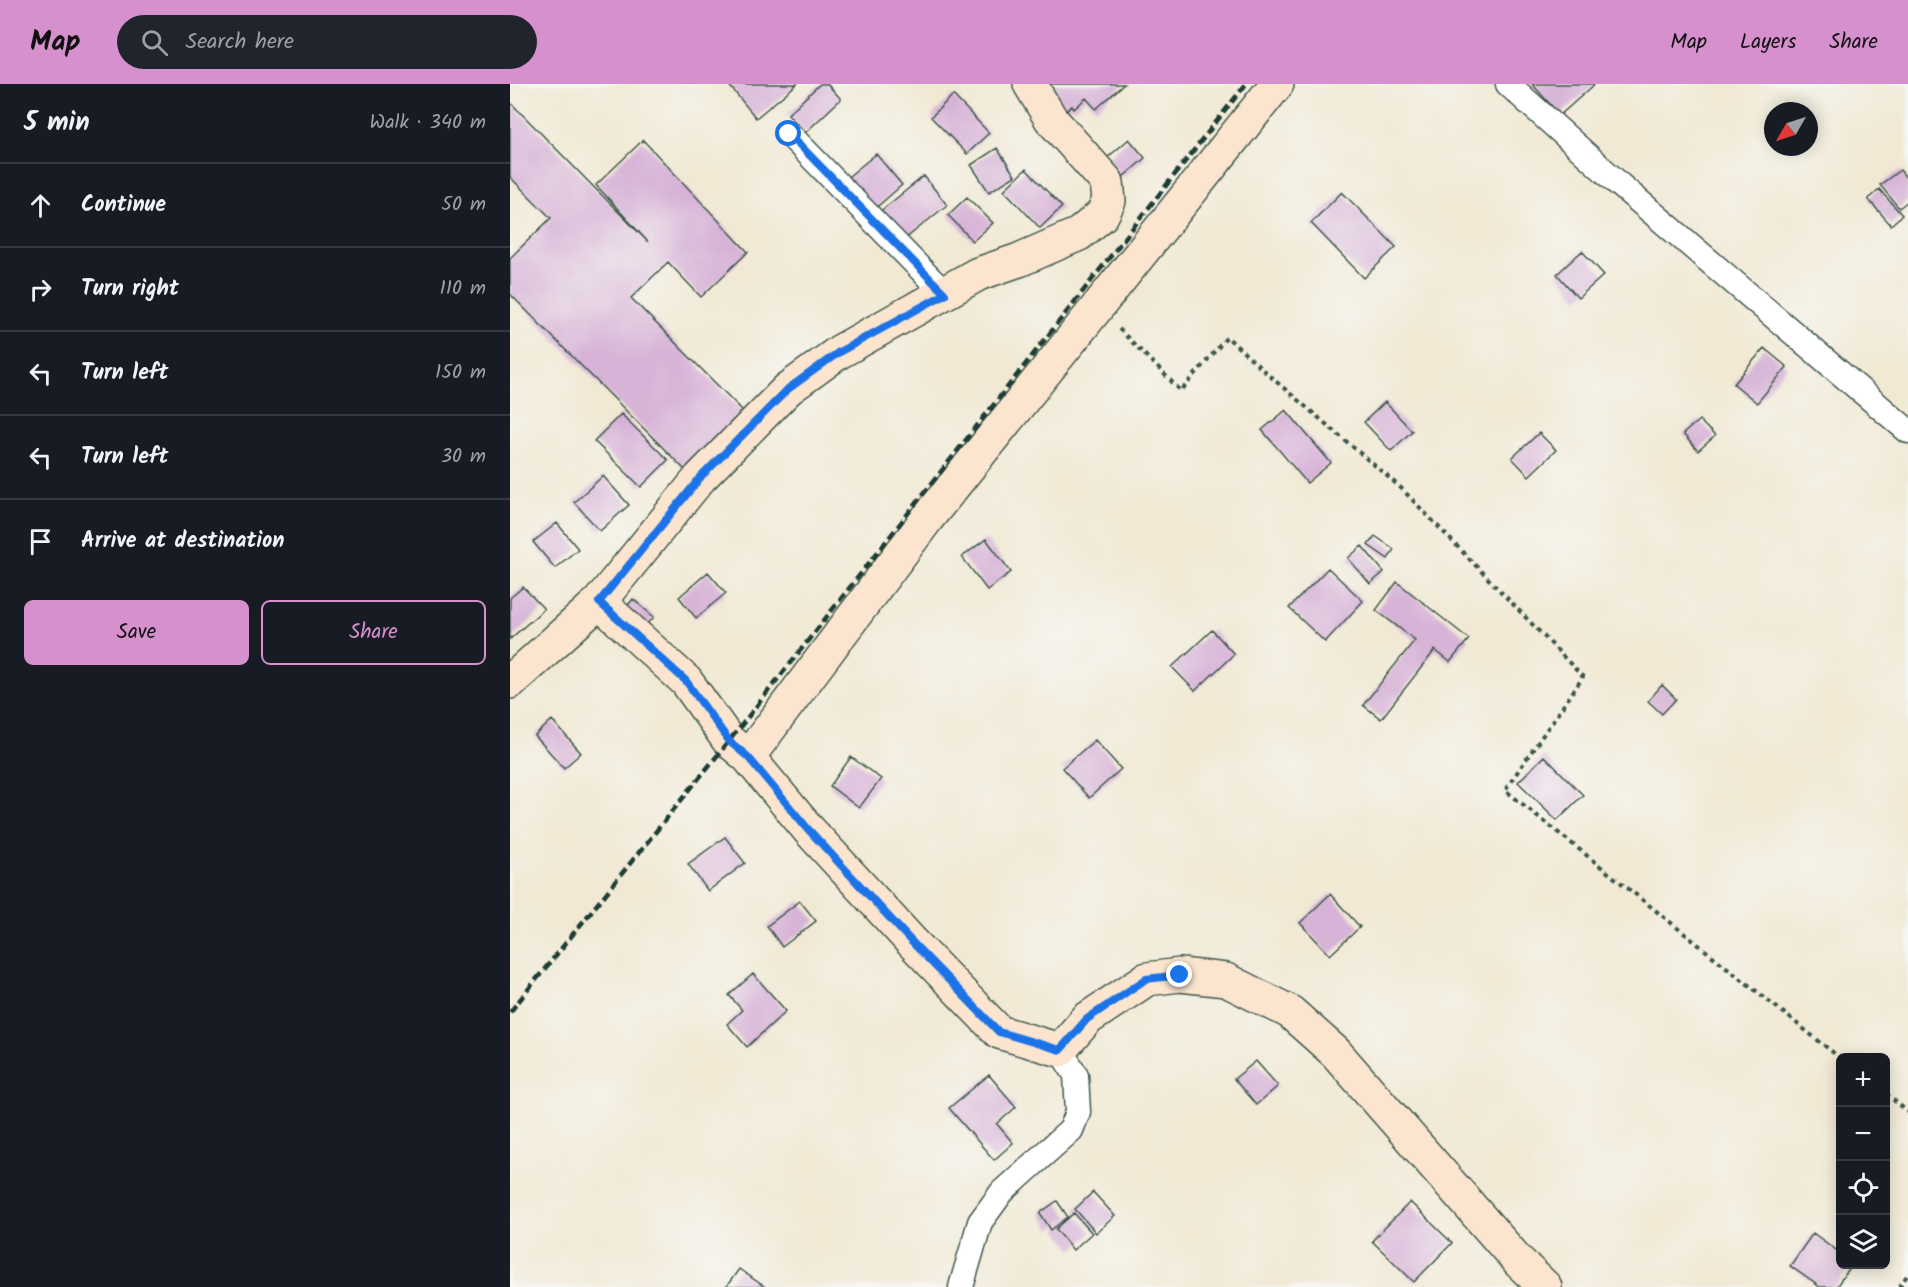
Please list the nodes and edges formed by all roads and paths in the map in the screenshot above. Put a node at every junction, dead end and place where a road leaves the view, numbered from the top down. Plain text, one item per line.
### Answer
1 (1030, 84) edge
2 (1277, 84) edge
3 (1508, 84) edge
4 (789, 134) dead end
5 (945, 294) junction
6 (1097, 307) junction
7 (1908, 431) edge
8 (599, 602) junction
9 (510, 682) edge
10 (748, 757) junction
11 (1060, 1050) junction
12 (1836, 1055) edge
13 (1890, 1097) edge
14 (1908, 1112) edge
15 (1908, 1274) edge
16 (961, 1287) edge
17 (1545, 1287) edge
18 (1899, 1287) edge

1 - 5 street
2 - 6 street
3 - 7 street
4 - 5 street
5 - 8 street
6 - 10 street
6 - 12 path
8 - 9 street
8 - 10 street
10 - 11 street
11 - 16 street
11 - 17 street
13 - 14 path
15 - 18 path

